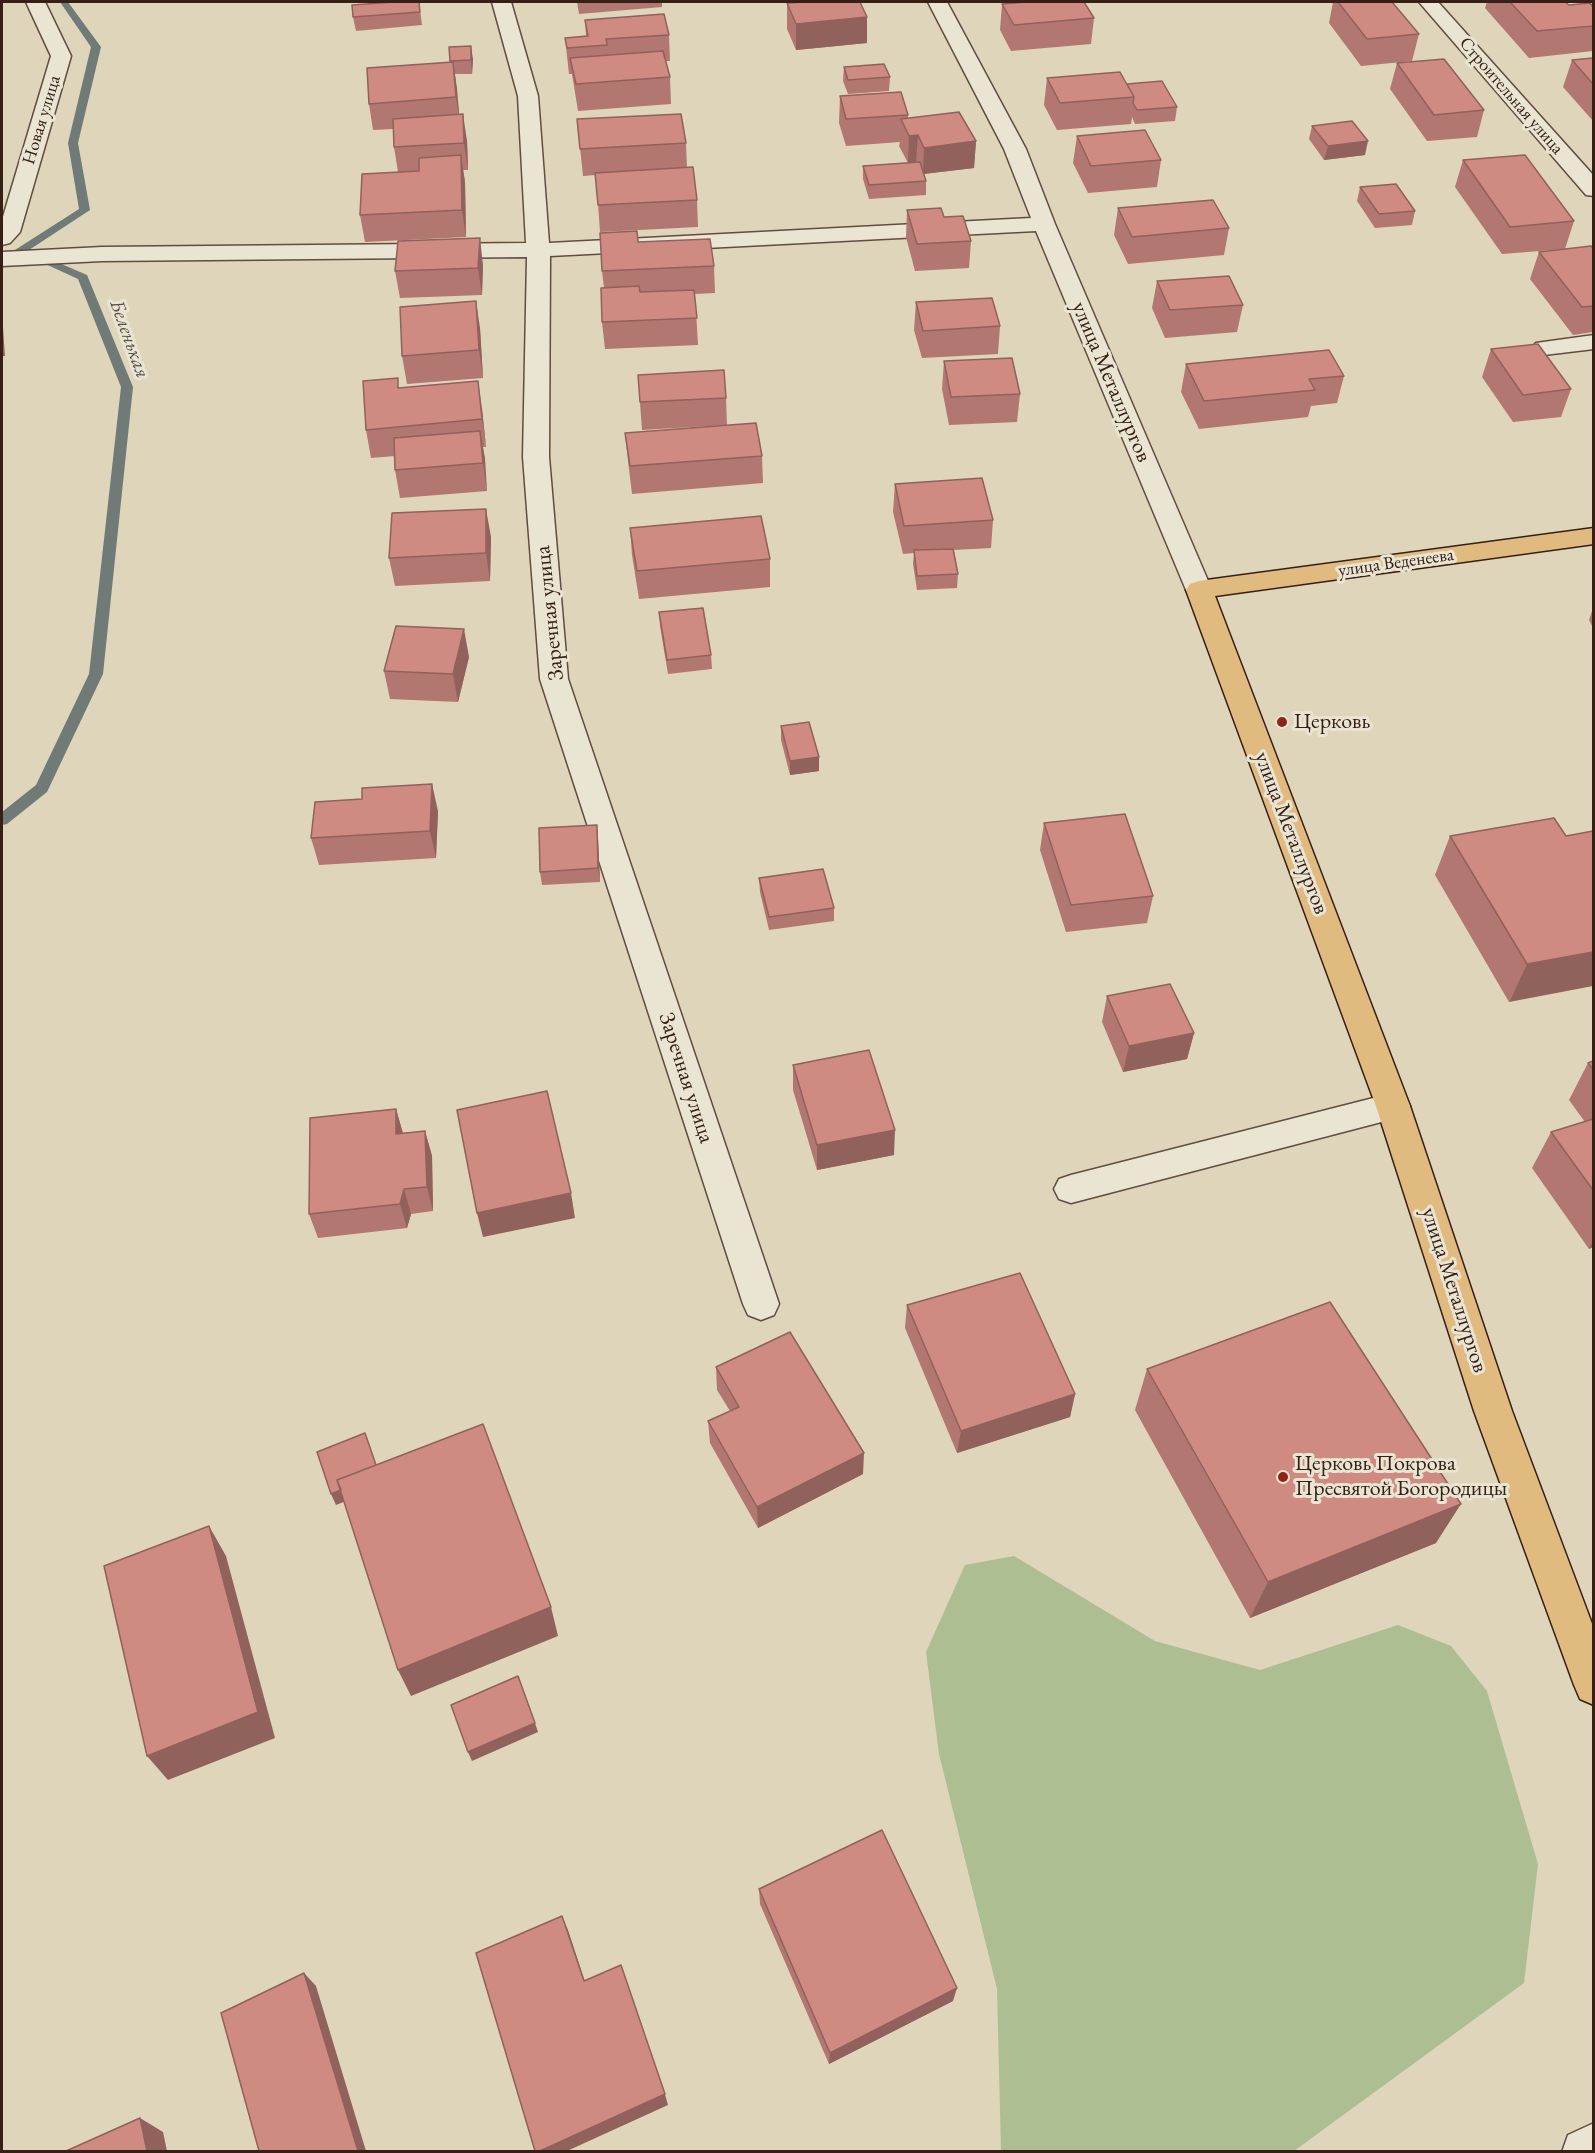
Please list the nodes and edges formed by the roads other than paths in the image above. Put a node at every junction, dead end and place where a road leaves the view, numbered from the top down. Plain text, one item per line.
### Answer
1 (36, 2) edge
2 (501, 2) edge
3 (938, 2) edge
4 (1428, 2) edge
5 (1593, 190) edge
6 (1044, 224) junction
7 (2, 238) edge
8 (538, 250) junction
9 (2, 259) edge
10 (1593, 342) edge
11 (1544, 348) edge
12 (1593, 536) edge
13 (1199, 590) junction
14 (1394, 1106) junction
15 (1071, 1189) dead end
16 (761, 1304) dead end
17 (1593, 1685) edge
18 (1593, 2146) edge
19 (1585, 2151) edge

1 - 7 street, Новая улица
2 - 8 street, Заречная улица
3 - 6 street, улица Металлургов
4 - 5 street, Строительная улица
6 - 8 street
6 - 13 street, улица Металлургов
8 - 9 street
8 - 16 street, Заречная улица
10 - 11 street
12 - 13 main road, улица Веденеева
13 - 14 main road, улица Металлургов
14 - 15 street
14 - 17 main road, улица Металлургов
18 - 19 street

